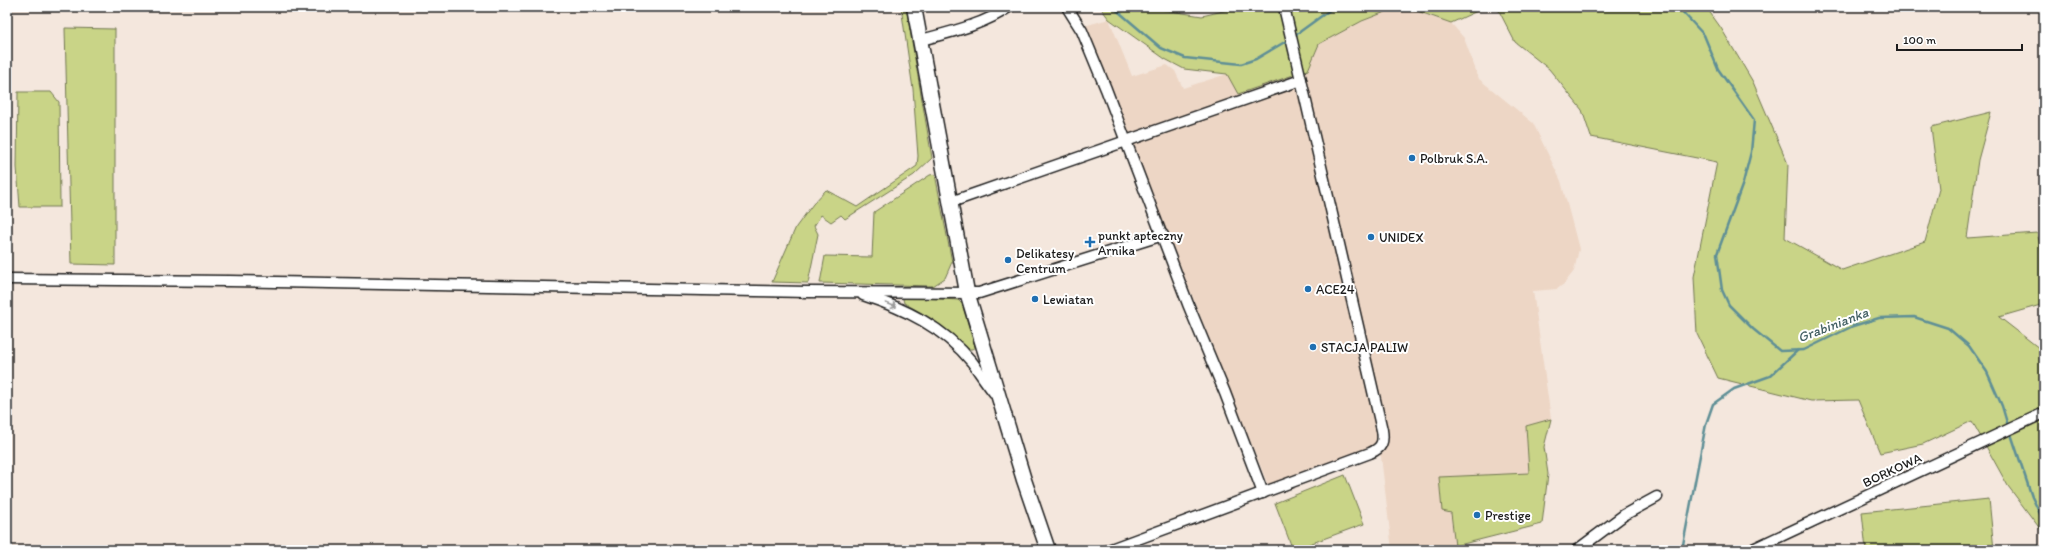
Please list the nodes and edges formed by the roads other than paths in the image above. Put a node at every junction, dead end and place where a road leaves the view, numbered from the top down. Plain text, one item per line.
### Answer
1 (914, 7) edge
2 (1009, 7) edge
3 (1066, 7) edge
4 (1284, 7) edge
5 (920, 40) junction
6 (1301, 80) junction
7 (1126, 141) junction
8 (951, 202) junction
9 (1163, 236) junction
10 (7, 279) edge
11 (854, 292) junction
12 (967, 292) junction
13 (1000, 400) junction
14 (2044, 413) edge
15 (1263, 493) junction
16 (1657, 497) dead end
17 (1048, 550) edge
18 (1108, 550) edge
19 (1577, 550) edge
20 (1751, 550) edge

1 - 5 street
2 - 5 street
3 - 7 street
4 - 6 street
5 - 8 street
6 - 7 street
6 - 15 street
7 - 8 street
7 - 9 street
8 - 12 street
9 - 12 street
9 - 15 street
10 - 11 street
11 - 12 street
11 -> 13 street
12 - 13 street
13 - 17 street
14 - 20 street, BORKOWA
15 - 18 street
16 - 19 street

